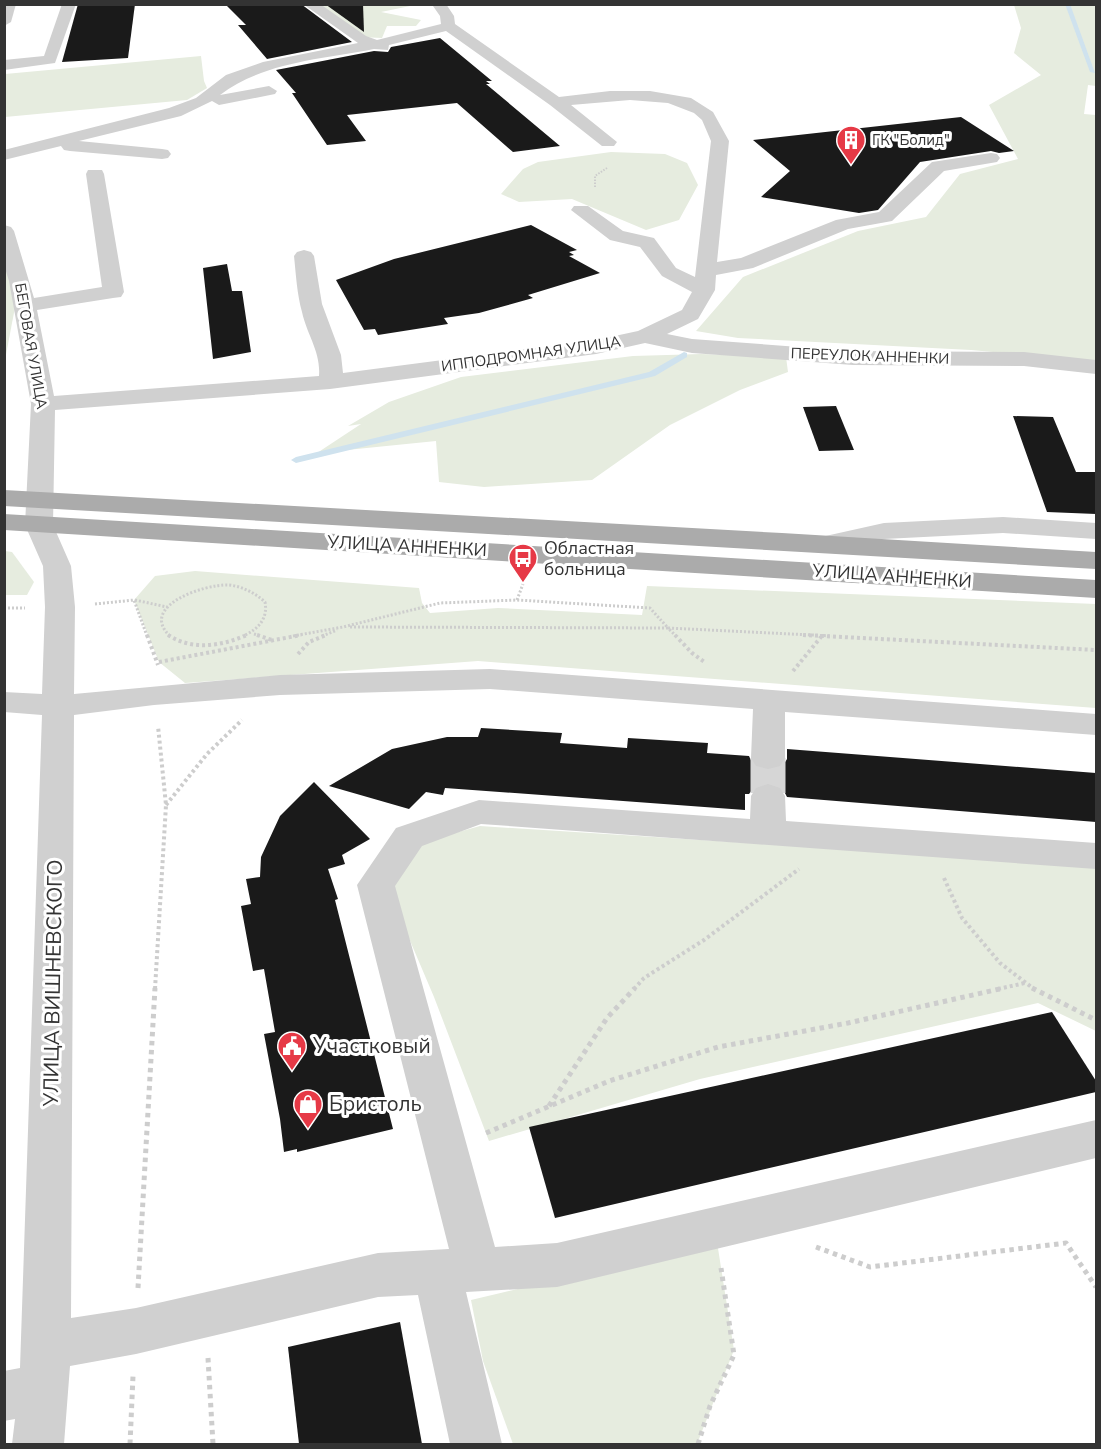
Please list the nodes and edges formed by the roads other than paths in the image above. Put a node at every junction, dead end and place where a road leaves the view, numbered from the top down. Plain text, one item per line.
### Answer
1 (9, 4) edge
2 (69, 4) edge
3 (310, 4) edge
4 (439, 4) edge
5 (4, 22) edge
6 (448, 26) junction
7 (377, 44) junction
8 (394, 55) dead end
9 (4, 66) edge
10 (269, 91) dead end
11 (202, 101) junction
12 (556, 102) junction
13 (608, 142) road end
14 (51, 143) junction
15 (162, 154) dead end
16 (4, 155) edge
17 (991, 158) dead end
18 (95, 174) dead end
19 (581, 210) road end
20 (4, 231) edge
21 (304, 255) dead end
22 (705, 280) junction
23 (23, 306) junction
24 (645, 336) junction
25 (1096, 368) edge
26 (330, 382) junction
27 (43, 404) junction
28 (4, 498) edge
29 (28, 515) edge
30 (1096, 531) edge
31 (822, 545) junction
32 (1096, 561) edge
33 (1096, 589) edge
34 (762, 700) junction
35 (4, 702) edge
36 (60, 706) junction
37 (1096, 724) edge
38 (768, 758) tunnel mouth
39 (768, 796) tunnel mouth
40 (768, 833) junction
41 (1096, 856) edge
42 (1096, 1139) edge
43 (457, 1270) junction
44 (31, 1377) edge
45 (38, 1444) edge
46 (476, 1444) edge

1 - 5 street
2 - 9 street
3 - 7 street
4 - 6 street
6 - 7 street
6 - 12 street
7 - 8 street
7 - 11 street
10 - 11 street
11 - 14 street
12 - 13 street
12 - 22 street, ИППОДРОМНАЯ УЛИЦА
14 - 15 street
14 - 16 street
17 - 22 street
18 - 23 street
19 - 22 street
20 - 23 street, БЕГОВАЯ УЛИЦА
21 - 26 street
22 - 24 street, ИППОДРОМНАЯ УЛИЦА
23 - 27 street, БЕГОВАЯ УЛИЦА
24 - 25 street, ПЕРЕУЛОК АННЕНКИ
24 - 26 street, ИППОДРОМНАЯ УЛИЦА
26 - 27 street, ИППОДРОМНАЯ УЛИЦА
27 - 29 street, БЕГОВАЯ УЛИЦА
28 - 29 main road, УЛИЦА АННЕНКИ
29 - 31 main road, УЛИЦА АННЕНКИ
29 - 33 main road, УЛИЦА АННЕНКИ
29 - 36 street, УЛИЦА ВИШНЕВСКОГО
30 - 31 street
31 - 32 main road, УЛИЦА АННЕНКИ
34 - 36 street
34 - 37 street
34 - 38 street
35 - 36 street
36 - 44 street, УЛИЦА ВИШНЕВСКОГО
39 - 40 street
40 - 41 street
40 - 43 street
42 - 43 street
43 - 44 street
43 - 46 street
44 - 45 street, УЛИЦА ВИШНЕВСКОГО

